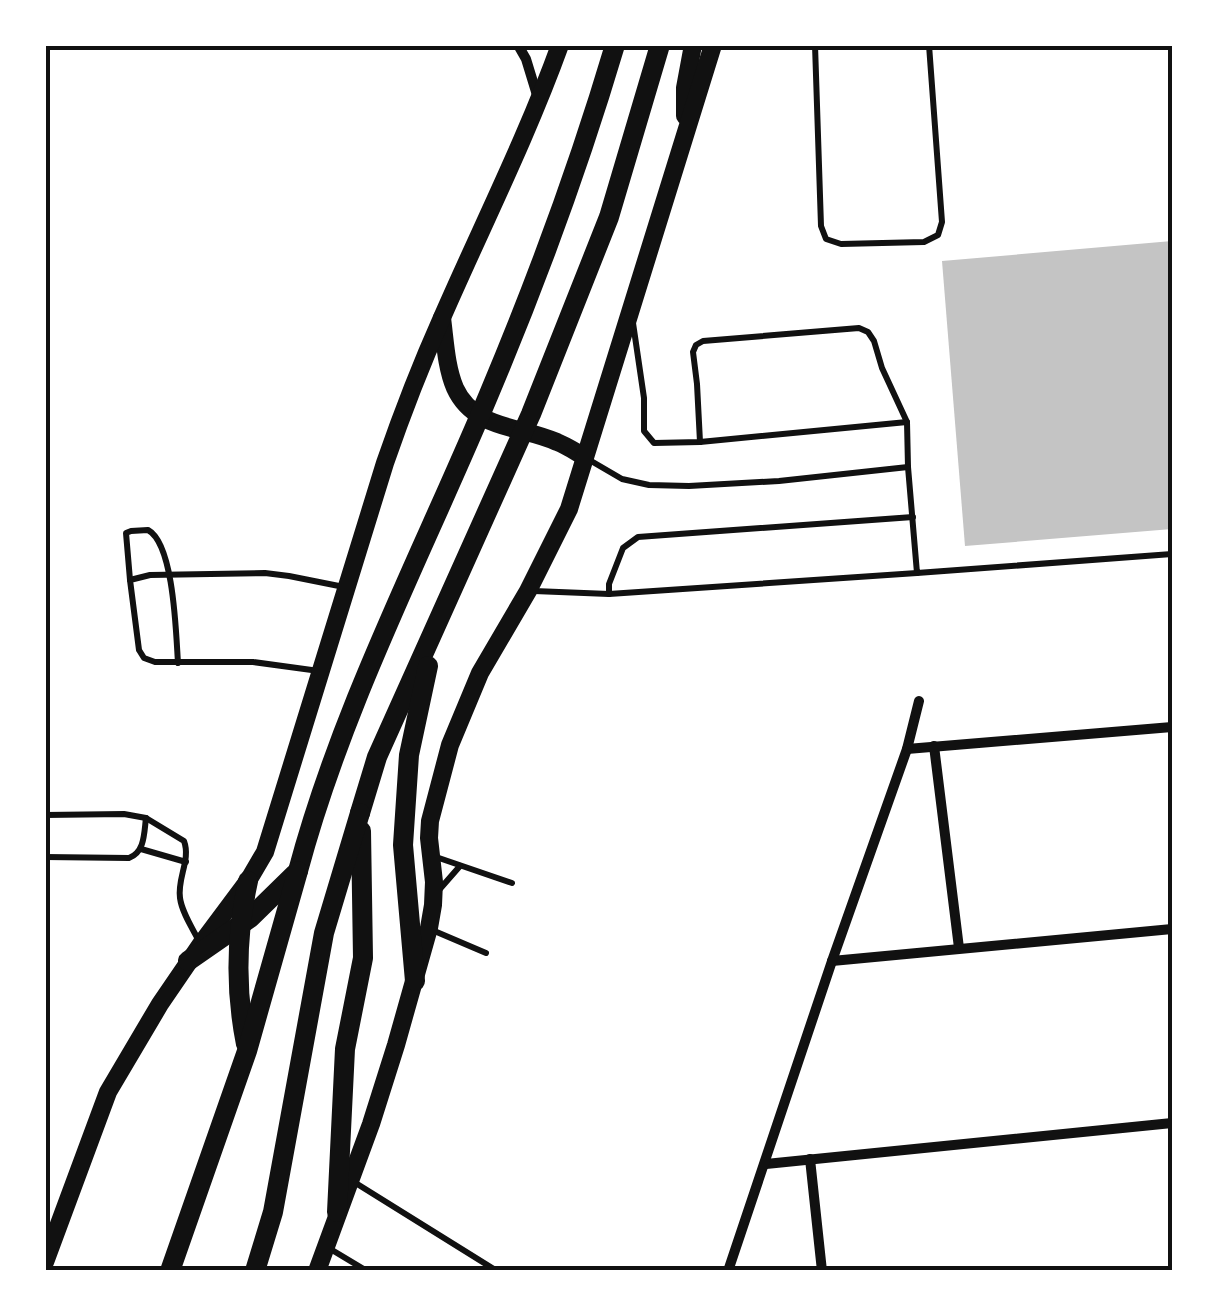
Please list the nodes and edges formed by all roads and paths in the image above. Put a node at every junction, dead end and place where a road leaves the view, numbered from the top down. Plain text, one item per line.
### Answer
1 (518, 45) edge
2 (560, 45) edge
3 (616, 45) edge
4 (660, 45) edge
5 (693, 45) edge
6 (714, 45) edge
7 (815, 45) edge
8 (930, 45) edge
9 (539, 102) junction
10 (686, 131) junction
11 (631, 310) junction
12 (442, 317) junction
13 (907, 422) junction
14 (700, 442) junction
15 (586, 458) junction
16 (908, 468) junction
17 (914, 517) junction
18 (1172, 554) edge
19 (917, 573) junction
20 (170, 576) junction
21 (130, 580) junction
22 (347, 588) junction
23 (528, 591) junction
24 (609, 594) junction
25 (436, 628) junction
26 (178, 663) junction
27 (321, 671) junction
28 (919, 701) dead end
29 (1172, 726) edge
30 (934, 746) junction
31 (907, 749) junction
32 (360, 813) junction
33 (45, 815) edge
34 (146, 818) junction
35 (141, 850) junction
36 (430, 854) junction
37 (45, 857) edge
38 (186, 862) junction
39 (461, 866) junction
40 (298, 871) junction
41 (248, 881) junction
42 (512, 884) dead end
43 (433, 906) junction
44 (240, 926) junction
45 (429, 928) junction
46 (1172, 929) edge
47 (959, 948) junction
48 (195, 953) junction
49 (486, 953) dead end
50 (832, 960) junction
51 (415, 981) junction
52 (247, 1051) junction
53 (1172, 1124) edge
54 (810, 1159) junction
55 (766, 1164) junction
56 (350, 1179) junction
57 (337, 1212) junction
58 (326, 1246) junction
59 (45, 1262) edge
60 (170, 1271) edge
61 (254, 1271) edge
62 (317, 1271) edge
63 (367, 1271) edge
64 (497, 1271) edge
65 (728, 1271) edge
66 (822, 1271) edge

1 - 9 street
2 - 9 main road
3 - 40 highway
4 - 25 highway
5 - 10 main road
6 - 10 main road
7 - 8 lane
9 - 12 main road
10 - 11 main road
11 - 14 lane
11 - 15 main road
12 - 15 main road
12 - 22 main road
13 - 14 lane
13 - 14 lane
13 - 16 lane
15 - 16 lane
15 - 23 main road
16 - 17 lane
17 - 19 lane
17 - 24 lane
18 - 19 lane
19 - 24 lane
20 - 21 lane
20 - 21 lane
20 - 22 lane
20 - 26 lane
21 - 26 lane
22 - 27 main road
23 - 24 lane
23 - 36 main road
25 - 32 highway
25 - 51 highway
26 - 27 lane
27 - 41 main road
28 - 31 street
29 - 30 street
30 - 31 street
30 - 47 street
31 - 50 street
32 - 57 highway
32 - 61 highway
33 - 34 lane
34 - 35 lane
34 - 38 lane
35 - 37 lane
35 - 38 lane
36 - 39 lane
36 - 43 main road
38 - 48 lane
39 - 42 lane
39 - 43 lane
40 - 44 highway
40 - 52 highway
41 - 44 highway
41 - 48 main road
43 - 45 main road
44 - 48 highway
44 - 52 highway
45 - 49 lane
45 - 51 main road
46 - 47 street
47 - 50 street
48 - 59 main road
50 - 55 street
51 - 56 main road
52 - 60 highway
53 - 54 street
54 - 55 street
54 - 66 street
55 - 65 street
56 - 57 main road
56 - 64 lane
57 - 58 main road
58 - 62 main road
58 - 63 lane

